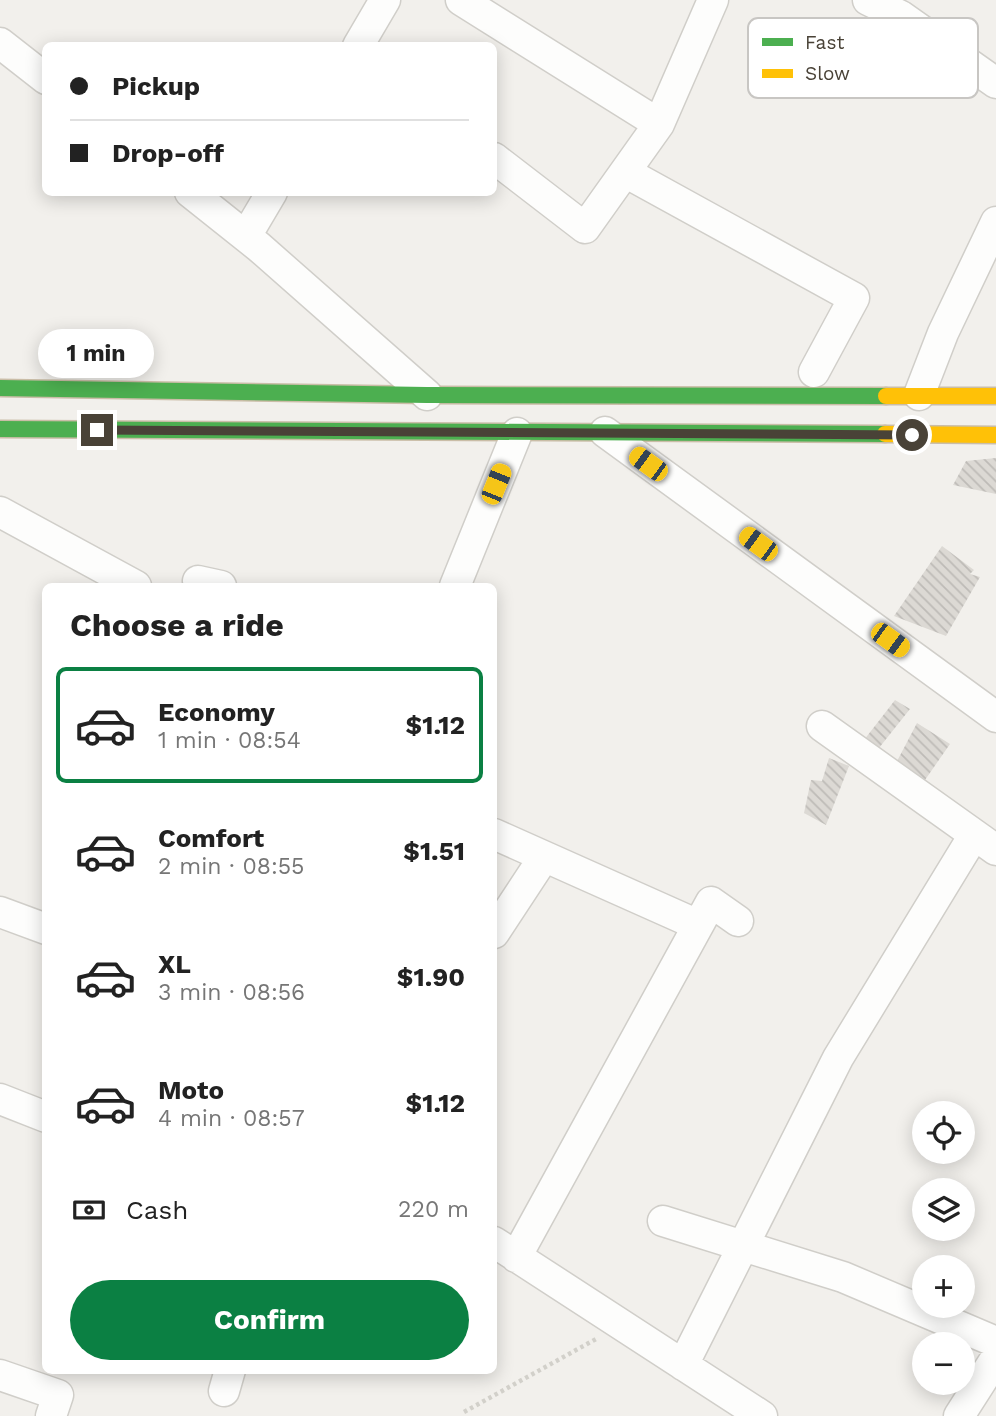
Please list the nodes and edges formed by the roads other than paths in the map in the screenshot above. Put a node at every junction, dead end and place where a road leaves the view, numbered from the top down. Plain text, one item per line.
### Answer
1 (385, 0) edge
2 (461, 0) edge
3 (713, 0) edge
4 (868, 0) edge
5 (904, 18) edge
6 (360, 42) edge
7 (0, 43) edge
8 (978, 70) edge
9 (42, 76) edge
10 (996, 83) edge
11 (659, 124) junction
12 (497, 160) edge
13 (625, 172) junction
14 (195, 196) edge
15 (270, 196) edge
16 (996, 222) edge
17 (246, 236) junction
18 (814, 372) dead end
19 (0, 388) edge
20 (427, 395) junction
21 (919, 395) junction
22 (996, 396) edge
23 (0, 429) edge
24 (605, 432) junction
25 (517, 433) junction
26 (996, 435) edge
27 (0, 512) edge
28 (130, 583) edge
29 (456, 583) edge
30 (996, 717) edge
31 (822, 726) dead end
32 (497, 835) edge
33 (985, 842) edge
34 (544, 857) junction
35 (0, 912) edge
36 (738, 920) dead end
37 (698, 925) junction
38 (42, 928) edge
39 (497, 928) edge
40 (0, 1099) edge
41 (42, 1115) edge
42 (663, 1221) dead end
43 (744, 1247) junction
44 (505, 1249) edge
45 (996, 1342) edge
46 (996, 1358) edge
47 (683, 1365) junction
48 (38, 1374) edge
49 (0, 1375) edge
50 (51, 1416) edge
51 (762, 1416) edge
52 (959, 1416) edge

1 - 6 street
2 - 11 street
3 - 11 street
4 - 5 street
7 - 9 street
8 - 10 street
11 - 13 street
12 - 13 street
13 - 18 street
14 - 17 street
15 - 17 street
16 - 21 street
17 - 20 street
19 - 20 highway
20 - 21 highway
21 - 22 highway
23 - 25 highway
24 - 25 highway
24 - 26 highway
24 - 30 street
25 - 29 street
27 - 28 street
31 - 33 street
32 - 34 street
33 - 43 street
34 - 37 street
34 - 39 street
35 - 38 street
36 - 37 street
37 - 44 street
40 - 41 street
42 - 43 street
43 - 45 street
43 - 47 street
44 - 47 street
46 - 52 street
47 - 51 street
48 - 49 street
48 - 50 street

